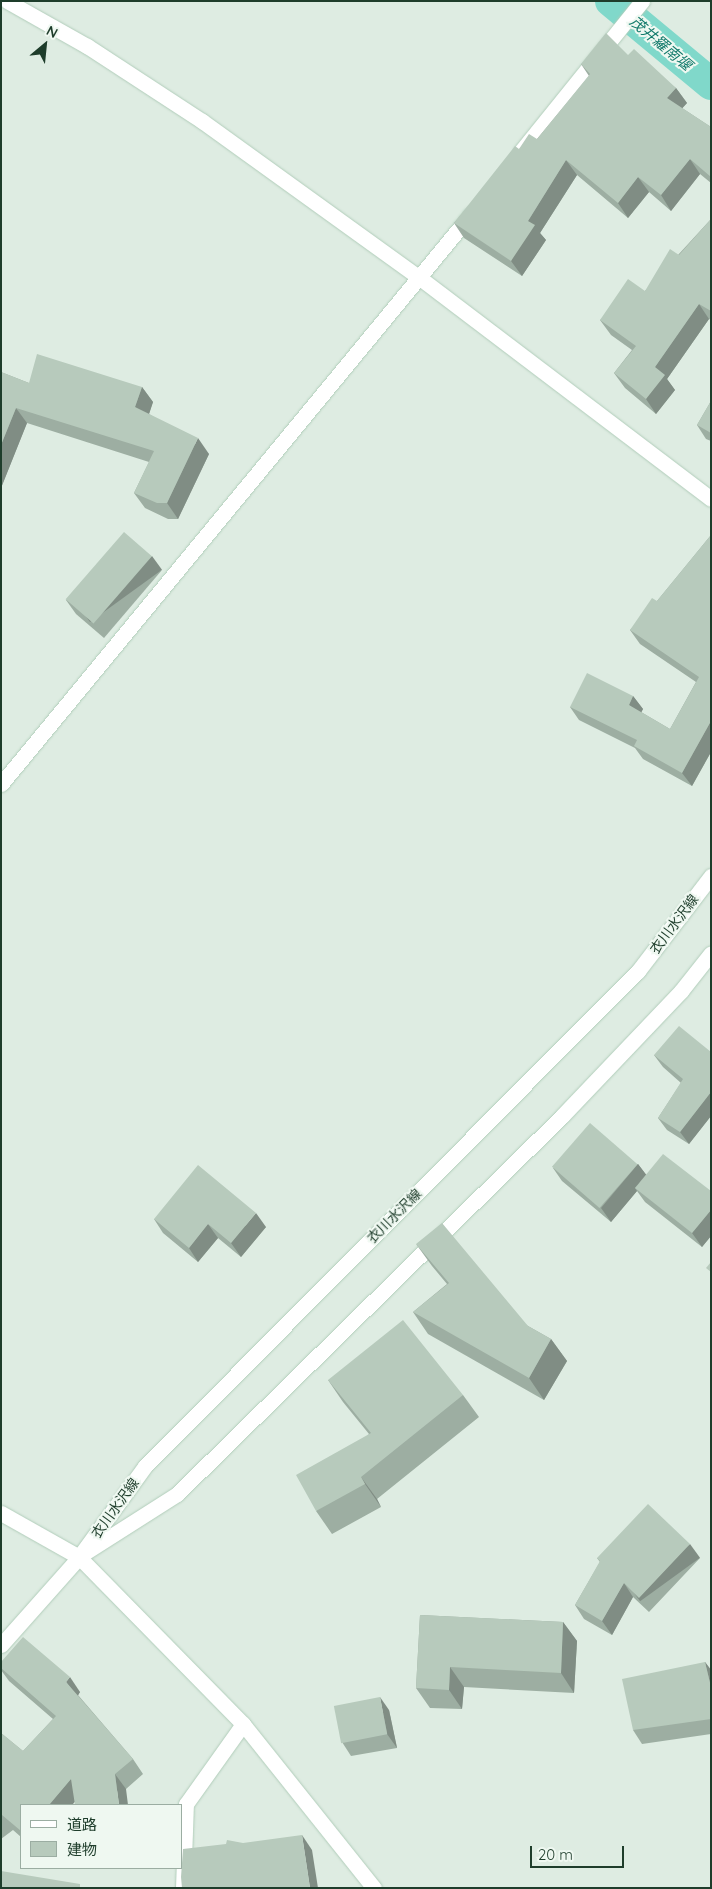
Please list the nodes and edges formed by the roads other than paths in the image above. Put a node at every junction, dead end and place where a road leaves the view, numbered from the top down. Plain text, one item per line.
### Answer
1 (6, 1) edge
2 (642, 1) edge
3 (512, 162) edge
4 (481, 201) edge
5 (420, 278) junction
6 (711, 499) edge
7 (1, 784) edge
8 (711, 876) edge
9 (711, 954) edge
10 (1, 1513) edge
11 (79, 1556) junction
12 (1, 1645) edge
13 (243, 1724) junction
14 (183, 1888) edge
15 (374, 1888) edge

1 - 5 street
2 - 3 street
4 - 5 street
5 - 6 street
5 - 7 street
8 - 11 street, 衣川水沢線
9 - 11 street, 衣川水沢線
10 - 11 street
11 - 12 street, 衣川水沢線
11 - 13 street
13 - 14 street
13 - 15 street

